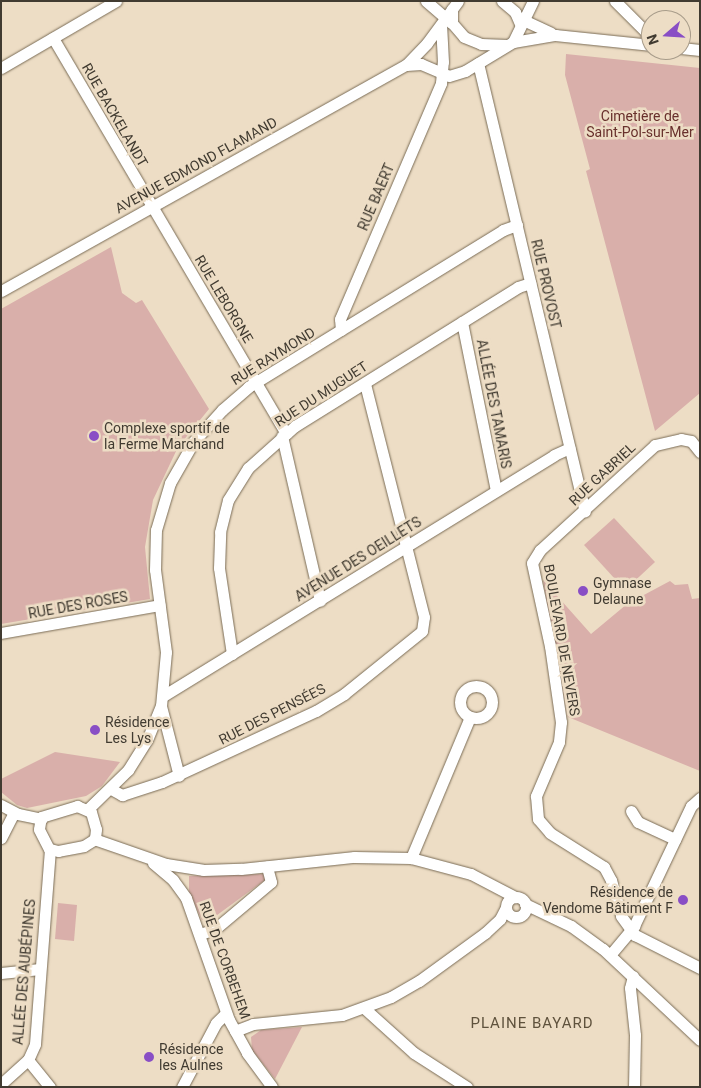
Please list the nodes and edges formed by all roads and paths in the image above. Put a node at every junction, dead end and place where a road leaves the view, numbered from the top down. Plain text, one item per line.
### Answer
1 (116, 1) edge
2 (502, 1) edge
3 (615, 1) edge
4 (427, 2) edge
5 (532, 2) edge
6 (451, 13) edge
7 (520, 22) junction
8 (641, 27) edge
9 (542, 30) junction
10 (554, 35) junction
11 (53, 38) junction
12 (512, 43) junction
13 (641, 44) edge
14 (478, 64) junction
15 (406, 65) junction
16 (1, 68) edge
17 (443, 75) junction
18 (151, 207) junction
19 (517, 226) junction
20 (530, 283) junction
21 (1, 291) edge
22 (462, 322) junction
23 (341, 330) junction
24 (256, 383) junction
25 (365, 383) junction
26 (284, 434) junction
27 (570, 448) junction
28 (700, 452) edge
29 (496, 491) junction
30 (585, 511) junction
31 (406, 546) junction
32 (533, 559) joint
33 (320, 601) junction
34 (160, 606) junction
35 (1, 633) edge
36 (232, 654) junction
37 (162, 701) junction
38 (470, 717) dead end
39 (179, 776) junction
40 (111, 789) junction
41 (700, 798) edge
42 (1, 805) edge
43 (88, 809) junction
44 (632, 811) dead end
45 (14, 813) junction
46 (40, 819) junction
47 (1, 838) edge
48 (94, 839) junction
49 (675, 839) junction
50 (50, 850) junction
51 (139, 853) junction
52 (411, 858) junction
53 (267, 866) junction
54 (520, 900) junction
55 (506, 907) junction
56 (519, 916) junction
57 (631, 931) junction
58 (486, 933) junction
59 (200, 934) junction
60 (610, 955) junction
61 (700, 968) edge
62 (40, 969) junction
63 (1, 973) edge
64 (633, 976) junction
65 (364, 1008) junction
66 (226, 1013) junction
67 (235, 1031) junction
68 (700, 1040) edge
69 (28, 1060) junction
70 (1, 1084) edge
71 (50, 1087) edge
72 (182, 1087) edge
73 (272, 1087) edge
74 (468, 1087) edge
75 (634, 1087) edge

1 - 11 street
2 - 7 street
3 - 8 street
4 - 6 street
4 - 6 street
5 - 7 street
5 - 9 street
6 - 12 street
6 - 15 street, AVENUE EDMOND FLAMAND
6 - 17 street
7 - 9 street
7 - 12 street
9 - 10 street
10 - 12 street
10 - 13 street
11 - 16 street
11 - 18 street, RUE BACKELANDT
12 - 14 street
14 - 17 street
14 - 19 street, RUE PROVOST
15 - 17 street
15 - 18 street, AVENUE EDMOND FLAMAND
17 - 23 street, RUE BAERT
18 - 21 street, AVENUE EDMOND FLAMAND
18 - 24 street, RUE LEBORGNE
19 - 20 street, RUE PROVOST
19 - 23 street, RUE RAYMOND
20 - 22 street, RUE DU MUGUET
20 - 27 street, RUE PROVOST
22 - 25 street, RUE DU MUGUET
22 - 29 street, ALLÉE DES TAMARIS
23 - 24 street, RUE RAYMOND
24 - 26 street, RUE LEBORGNE
24 - 34 street, RUE RAYMOND
25 - 26 street, RUE DU MUGUET
25 - 31 street, RUE DES PENSÉES
26 - 33 street, RUE LEBORGNE
26 - 36 street, RUE DU MUGUET
27 - 29 street, AVENUE DES OEILLETS
27 - 30 street, RUE PROVOST
28 - 30 street, RUE GABRIEL
29 - 31 street, AVENUE DES OEILLETS
30 - 32 street, RUE GABRIEL
31 - 33 street, AVENUE DES OEILLETS
31 - 39 street, RUE DES PENSÉES
32 - 57 street, BOULEVARD DE NEVERS
33 - 36 street, AVENUE DES OEILLETS
34 - 35 street, RUE DES ROSES
34 - 37 street, RUE RAYMOND
36 - 37 street, AVENUE DES OEILLETS
37 - 39 street
37 - 40 street, RUE RAYMOND
38 - 52 street
39 - 40 street, RUE DES PENSÉES
40 - 43 street, RUE RAYMOND
41 - 49 street
42 - 45 street
43 - 46 street
43 - 48 street
44 - 49 street
45 - 46 street
45 - 47 street
46 - 50 street
48 - 50 street
48 - 51 street
49 - 57 street
50 - 62 street, ALLÉE DES AUBÉPINES
51 - 53 street
51 - 59 street, RUE DE CORBEHEM
52 - 53 street
52 - 54 street
53 - 59 street
54 - 55 street
54 - 56 street
54 - 60 street
55 - 56 street
55 - 58 street
56 - 58 street
57 - 60 street
57 - 61 street, BOULEVARD DE NEVERS
58 - 65 street
59 - 66 street, RUE DE CORBEHEM
60 - 64 street
62 - 63 street
62 - 69 street, ALLÉE DES AUBÉPINES
64 - 68 street
64 - 75 street
65 - 67 street
65 - 74 street
66 - 67 street, RUE DE CORBEHEM
66 - 72 street
67 - 73 street, RUE DE CORBEHEM
69 - 70 street, ALLÉE DES AUBÉPINES
69 - 71 street

